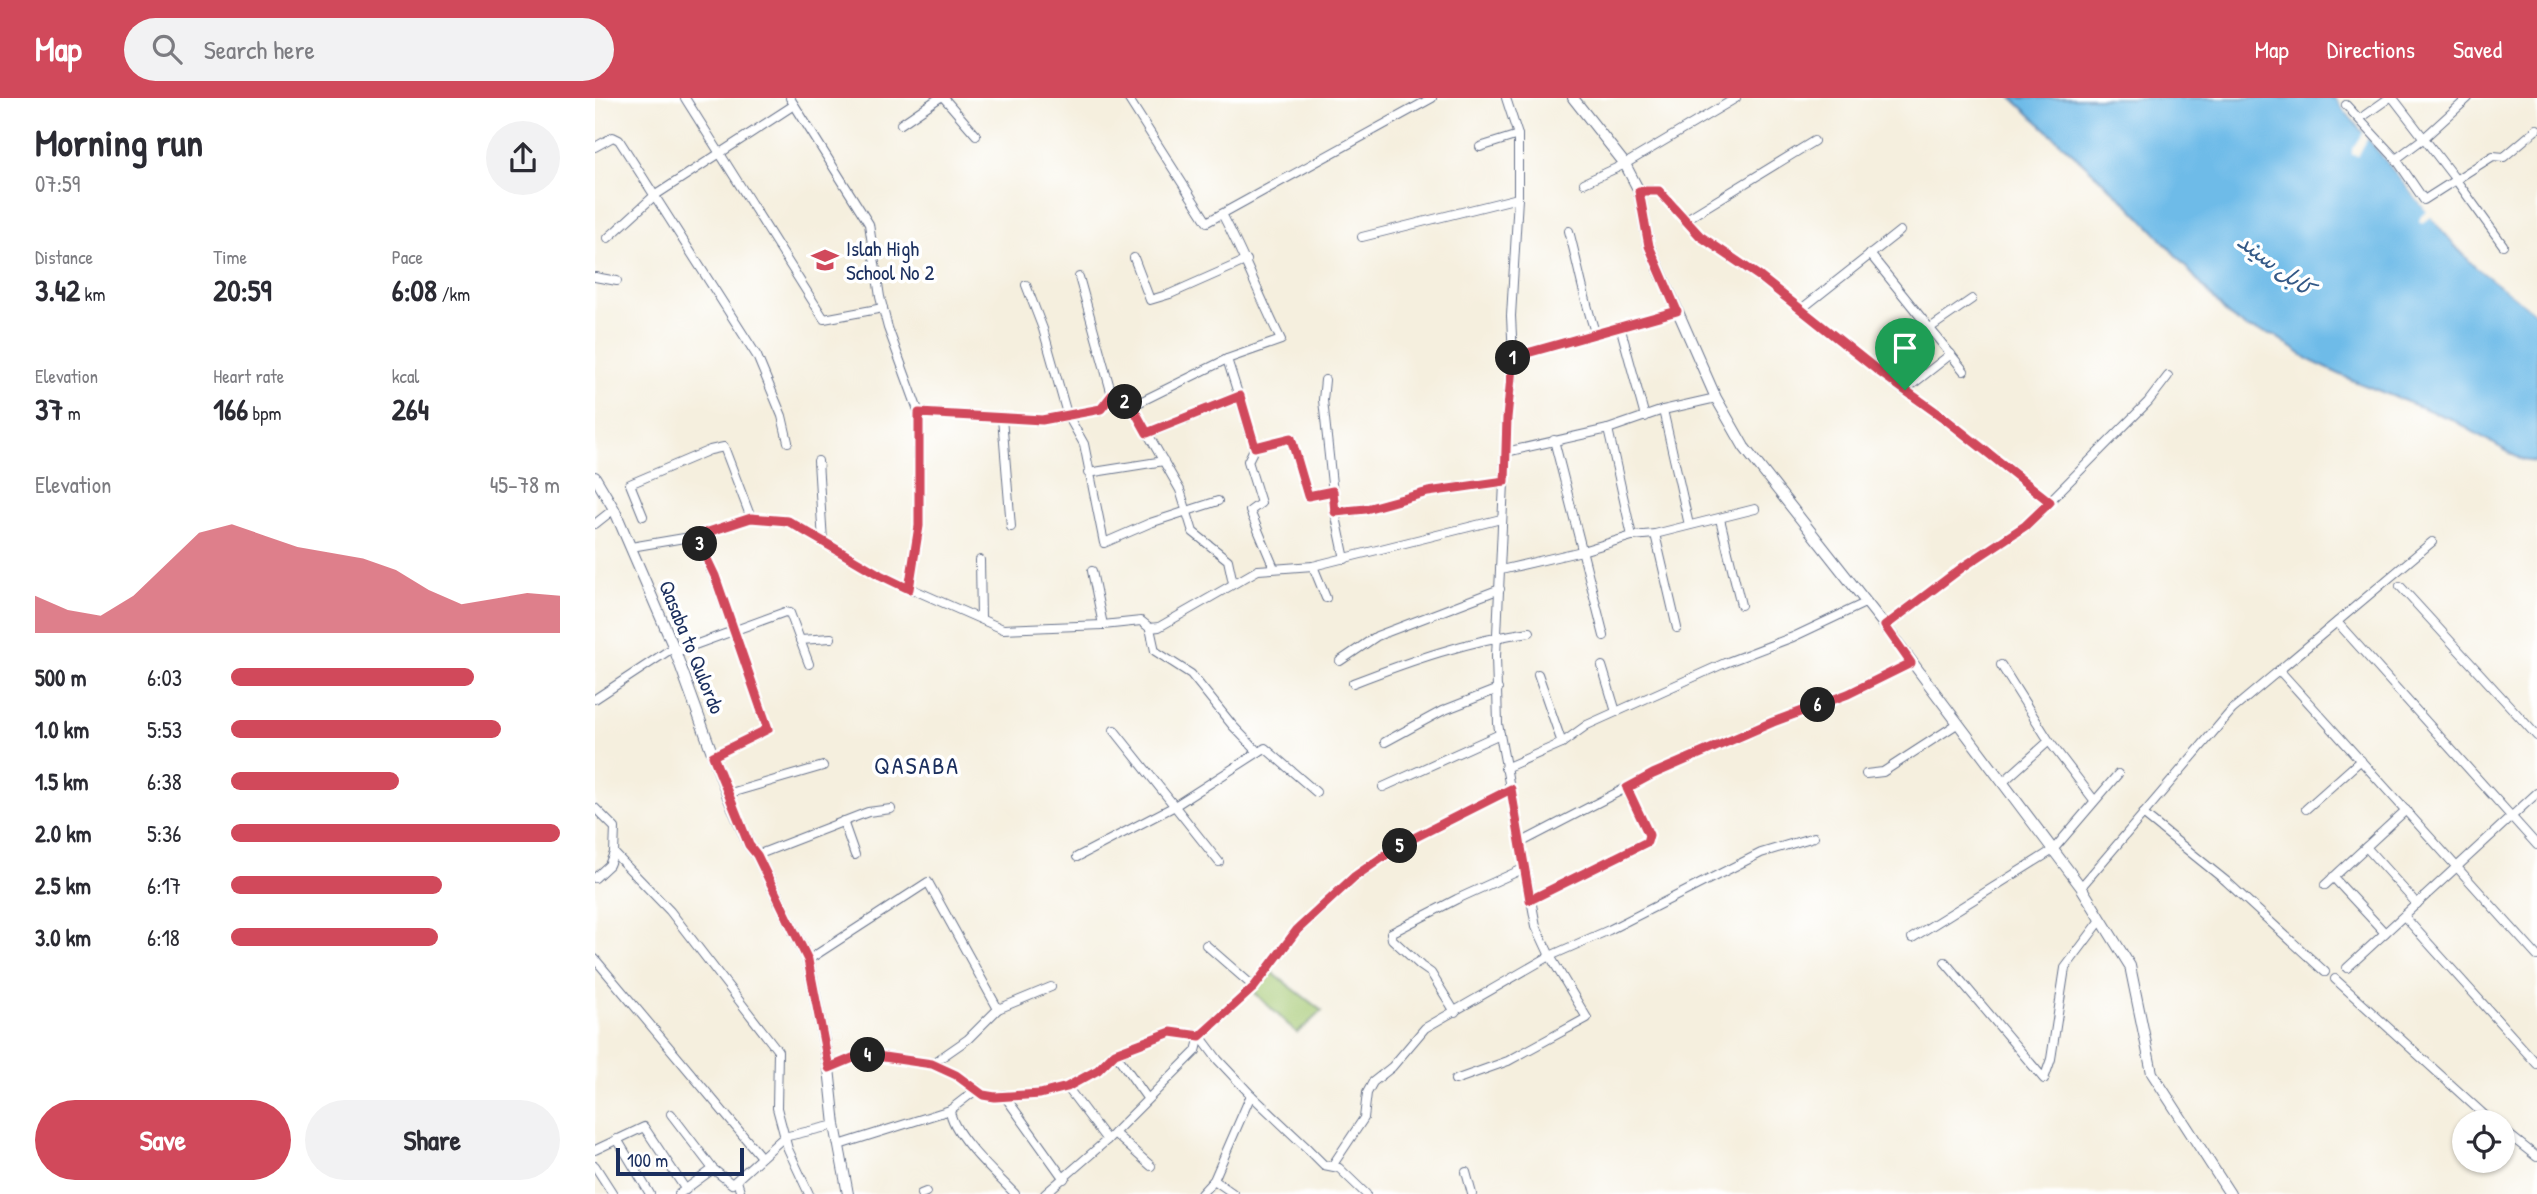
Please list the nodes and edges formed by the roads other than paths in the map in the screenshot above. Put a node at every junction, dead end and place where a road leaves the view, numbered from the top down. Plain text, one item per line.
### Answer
1 (685, 98) edge
2 (941, 98) edge
3 (1128, 98) edge
4 (1432, 98) edge
5 (1506, 98) edge
6 (1573, 98) edge
7 (1736, 98) edge
8 (2391, 98) edge
9 (2468, 98) edge
10 (792, 102) edge
11 (2346, 105) dead end
12 (2365, 115) dead end
13 (901, 124) dead end
14 (2537, 129) edge
15 (977, 135) dead end
16 (1518, 135) junction
17 (2424, 138) junction
18 (1814, 141) dead end
19 (595, 147) edge
20 (1480, 147) dead end
21 (720, 153) junction
22 (2396, 159) junction
23 (1625, 164) junction
24 (2456, 180) junction
25 (1584, 183) dead end
26 (1639, 191) junction
27 (655, 197) junction
28 (1518, 198) junction
29 (1222, 214) junction
30 (1685, 220) junction
31 (1569, 231) dead end
32 (1900, 231) dead end
33 (1362, 237) dead end
34 (608, 239) dead end
35 (2503, 245) dead end
36 (1870, 254) junction
37 (1134, 258) dead end
38 (1247, 260) junction
39 (595, 277) edge
40 (1079, 277) dead end
41 (617, 281) dead end
42 (1026, 285) dead end
43 (1972, 299) dead end
44 (883, 309) junction
45 (1800, 310) junction
46 (1677, 311) junction
47 (1620, 326) junction
48 (1930, 328) junction
49 (1595, 332) junction
50 (1951, 354) junction
51 (1513, 357) junction
52 (1227, 359) junction
53 (1964, 370) dead end
54 (2168, 376) dead end
55 (1325, 380) dead end
56 (1905, 390) junction
57 (1112, 395) junction
58 (1240, 396) junction
59 (1716, 398) junction
60 (1132, 406) junction
61 (1663, 410) junction
62 (919, 413) junction
63 (1067, 414) junction
64 (1645, 417) junction
65 (1002, 418) junction
66 (1608, 429) junction
67 (1147, 433) junction
68 (1554, 440) junction
69 (788, 442) dead end
70 (1255, 447) junction
71 (1507, 452) junction
72 (818, 461) dead end
73 (1164, 461) junction
74 (1088, 473) junction
75 (595, 477) edge
76 (1505, 481) junction
77 (1333, 491) junction
78 (1218, 501) dead end
79 (2050, 502) junction
80 (614, 509) junction
81 (1755, 509) dead end
82 (1186, 511) junction
83 (1335, 512) junction
84 (643, 516) dead end
85 (751, 518) junction
86 (1501, 519) junction
87 (1720, 519) junction
88 (595, 524) edge
89 (1689, 525) junction
90 (1011, 527) dead end
91 (1655, 534) junction
92 (696, 536) junction
93 (1632, 536) junction
94 (823, 542) junction
95 (2432, 542) dead end
96 (631, 547) junction
97 (1582, 551) junction
98 (1345, 559) junction
99 (980, 560) dead end
100 (1313, 566) junction
101 (1274, 568) junction
102 (1501, 570) junction
103 (1092, 571) dead end
104 (1233, 583) junction
105 (2400, 586) dead end
106 (909, 589) junction
107 (1500, 589) junction
108 (1326, 598) dead end
109 (1865, 603) junction
110 (1741, 605) dead end
111 (981, 619) junction
112 (2337, 622) junction
113 (1103, 625) junction
114 (1885, 626) junction
115 (1150, 628) junction
116 (1677, 628) dead end
117 (734, 630) junction
118 (1530, 632) dead end
119 (1497, 636) junction
120 (1604, 636) dead end
121 (831, 638) dead end
122 (800, 640) junction
123 (674, 648) junction
124 (1340, 661) dead end
125 (1911, 663) junction
126 (809, 664) dead end
127 (2001, 665) dead end
128 (1602, 666) dead end
129 (2280, 670) junction
130 (1538, 674) dead end
131 (1353, 683) dead end
132 (1498, 689) junction
133 (595, 699) edge
134 (1616, 712) junction
135 (1957, 724) junction
136 (1114, 730) dead end
137 (1500, 734) junction
138 (2537, 736) edge
139 (2049, 741) junction
140 (1385, 742) dead end
141 (1562, 743) junction
142 (1258, 752) junction
143 (713, 756) junction
144 (2361, 760) junction
145 (823, 766) dead end
146 (1504, 768) junction
147 (1866, 774) dead end
148 (2118, 774) dead end
149 (2002, 783) junction
150 (1383, 787) dead end
151 (1627, 788) junction
152 (1511, 789) junction
153 (1316, 792) dead end
154 (2537, 793) edge
155 (727, 794) junction
156 (2094, 800) junction
157 (1173, 807) junction
158 (595, 808) edge
159 (2306, 808) dead end
160 (891, 809) dead end
161 (2406, 810) junction
162 (2143, 814) junction
163 (2511, 817) junction
164 (843, 821) junction
165 (1814, 837) dead end
166 (1520, 843) junction
167 (2537, 845) edge
168 (2366, 847) junction
169 (2053, 850) junction
170 (614, 853) junction
171 (757, 855) junction
172 (855, 855) dead end
173 (1077, 857) dead end
174 (1219, 862) dead end
175 (1525, 867) junction
176 (2457, 867) junction
177 (2333, 877) junction
178 (595, 878) edge
179 (2325, 885) dead end
180 (2081, 887) junction
181 (1530, 900) junction
182 (2417, 904) junction
183 (2404, 916) junction
184 (2101, 920) junction
185 (2385, 933) junction
186 (1912, 938) dead end
187 (1206, 945) dead end
188 (2537, 956) edge
189 (1550, 957) junction
190 (595, 959) edge
191 (808, 960) junction
192 (1945, 962) dead end
193 (2347, 968) dead end
194 (2325, 972) dead end
195 (2335, 979) dead end
196 (1051, 987) dead end
197 (1254, 987) junction
198 (998, 1009) junction
199 (1455, 1012) junction
200 (1200, 1036) junction
201 (1115, 1053) junction
202 (932, 1064) junction
203 (2537, 1064) edge
204 (829, 1068) junction
205 (1455, 1080) dead end
206 (1067, 1087) junction
207 (977, 1089) junction
208 (1004, 1095) junction
209 (1251, 1096) junction
210 (1147, 1098) junction
211 (950, 1110) junction
212 (2479, 1110) edge
213 (671, 1114) dead end
214 (835, 1125) junction
215 (1114, 1133) junction
216 (785, 1137) junction
217 (617, 1139) junction
218 (1107, 1140) junction
219 (2515, 1140) edge
220 (839, 1146) junction
221 (595, 1150) edge
222 (761, 1157) junction
223 (2537, 1157) edge
224 (595, 1166) edge
225 (1151, 1166) dead end
226 (1332, 1166) junction
227 (713, 1169) junction
228 (1466, 1172) dead end
229 (1064, 1179) junction
230 (1214, 1180) junction
231 (737, 1181) junction
232 (683, 1192) edge
233 (613, 1194) edge
234 (650, 1194) edge
235 (741, 1194) edge
236 (809, 1194) edge
237 (848, 1194) edge
238 (1014, 1194) edge
239 (1045, 1194) edge
240 (1201, 1194) edge
241 (1234, 1194) edge
242 (1366, 1194) edge
243 (1472, 1194) edge
244 (2230, 1194) edge

1 - 21 street
2 - 13 street
2 - 15 street
3 - 29 street
4 - 29 street
5 - 16 street
6 - 23 street
7 - 23 street
8 - 12 street
8 - 17 street
9 - 17 street
10 - 21 street
10 - 44 street
11 - 22 street
14 - 24 street
16 - 20 street
16 - 28 street
17 - 22 street
17 - 24 street
18 - 30 street
19 - 27 street
21 - 27 street
21 - 44 street
22 - 24 street
23 - 25 street
23 - 26 street
24 - 35 street
26 - 30 street
26 - 46 street
27 - 34 street
27 - 69 street
28 - 33 street
28 - 51 street
29 - 38 street
30 - 45 street
31 - 49 street
32 - 36 street
36 - 45 street
36 - 48 street
37 - 38 street
38 - 52 street
39 - 41 street
40 - 57 street
42 - 63 street
43 - 48 street
44 - 62 street
45 - 56 street
46 - 47 street
46 - 59 street
47 - 49 street
47 - 64 street
48 - 50 street
49 - 51 street
50 - 53 street
50 - 56 street
51 - 71 street
52 - 58 street
52 - 60 street
54 - 79 street
55 - 77 street
56 - 79 street
57 - 60 street
57 - 63 street
58 - 67 street
58 - 70 street
59 - 61 street
59 - 109 street
60 - 67 street
61 - 64 street
61 - 89 street
62 - 65 street
62 - 106 street
63 - 65 street
63 - 74 street
64 - 66 street
65 - 90 street
66 - 68 street
66 - 93 street
67 - 73 street
68 - 71 street
68 - 97 street
70 - 77 street
70 - 101 street
71 - 76 street
72 - 94 street
73 - 74 street
73 - 82 street
74 - 82 street
75 - 80 street, Qasaba to Qulordo
76 - 83 street
76 - 86 street
77 - 83 street
78 - 82 street
79 - 114 street
80 - 88 street
80 - 96 street, Qasaba to Qulordo
81 - 87 street
82 - 104 street
83 - 98 street
84 - 85 street
85 - 92 street
85 - 94 street
86 - 98 street
86 - 102 street
87 - 89 street
87 - 110 street
89 - 91 street
91 - 93 street
91 - 116 street
92 - 96 street
92 - 117 street
93 - 97 street
94 - 106 street
95 - 112 street
96 - 123 street, Qasaba to Qulordo
97 - 102 street
97 - 120 street
98 - 100 street
99 - 111 street
100 - 101 street
100 - 108 street
101 - 104 street
102 - 107 street
103 - 113 street
104 - 115 street
105 - 138 street
106 - 111 street
107 - 119 street
107 - 124 street
109 - 114 street
109 - 134 street
111 - 113 street
112 - 129 street
112 - 163 street
113 - 115 street
114 - 125 street
115 - 142 street
117 - 122 street
117 - 123 street
117 - 143 street
118 - 119 street
119 - 131 street
119 - 132 street
121 - 122 street
122 - 126 street
123 - 133 street
123 - 143 street, Qasaba to Qulordo
125 - 135 street
125 - 151 street
127 - 139 street
128 - 134 street
129 - 144 street
129 - 162 street
130 - 141 street
132 - 137 street
132 - 140 street
134 - 141 street
135 - 147 street
135 - 149 street
136 - 157 street
137 - 146 street
137 - 150 street
139 - 149 street
139 - 156 street
141 - 146 street
142 - 153 street
142 - 157 street
143 - 155 street, Qasaba to Qulordo
144 - 159 street
144 - 161 street
145 - 155 street
146 - 152 street
148 - 156 street
149 - 169 street
151 - 166 street
151 - 181 street
152 - 166 street
152 - 197 street
154 - 163 street
155 - 171 street, Qasaba to Qulordo
156 - 169 street
157 - 173 street
157 - 174 street
158 - 170 street
160 - 164 street
161 - 168 street
161 - 176 street
162 - 180 street
162 - 194 street
163 - 167 street
163 - 176 street
164 - 171 street
164 - 172 street
165 - 189 street
166 - 175 street
168 - 177 street
168 - 182 street
169 - 180 street
169 - 186 street
170 - 178 street
170 - 216 street
171 - 191 street, Qasaba to Qulordo
175 - 181 street
175 - 199 street
176 - 182 street
176 - 188 street
177 - 179 street
177 - 185 street
180 - 184 street
181 - 189 street
182 - 183 street
183 - 185 street
183 - 203 street
184 - 192 street
184 - 244 street
185 - 193 street
187 - 197 street
189 - 199 street
189 - 205 street
190 - 222 street
191 - 198 street
191 - 204 street, Qasaba to Qulordo
195 - 212 street
196 - 198 street
197 - 200 street
198 - 202 street
199 - 226 street
200 - 201 street
200 - 209 street
200 - 210 street
201 - 206 street
201 - 210 street
202 - 204 street
202 - 207 street
204 - 214 street, Qasaba to Qulordo
206 - 208 street
206 - 218 street
207 - 208 street
207 - 211 street
208 - 229 street
209 - 226 street
209 - 230 street
210 - 215 street
211 - 220 street
211 - 238 street
213 - 227 street
214 - 216 street
214 - 220 street, Qasaba to Qulordo
215 - 218 street
215 - 225 street
216 - 222 street
216 - 236 street
217 - 221 street
217 - 232 street
217 - 234 street
218 - 229 street
219 - 223 street
220 - 237 street, Qasaba to Qulordo
222 - 231 street
224 - 233 street
226 - 242 street
227 - 231 street
227 - 232 street
228 - 243 street
229 - 239 street
230 - 240 street
230 - 241 street
231 - 235 street

